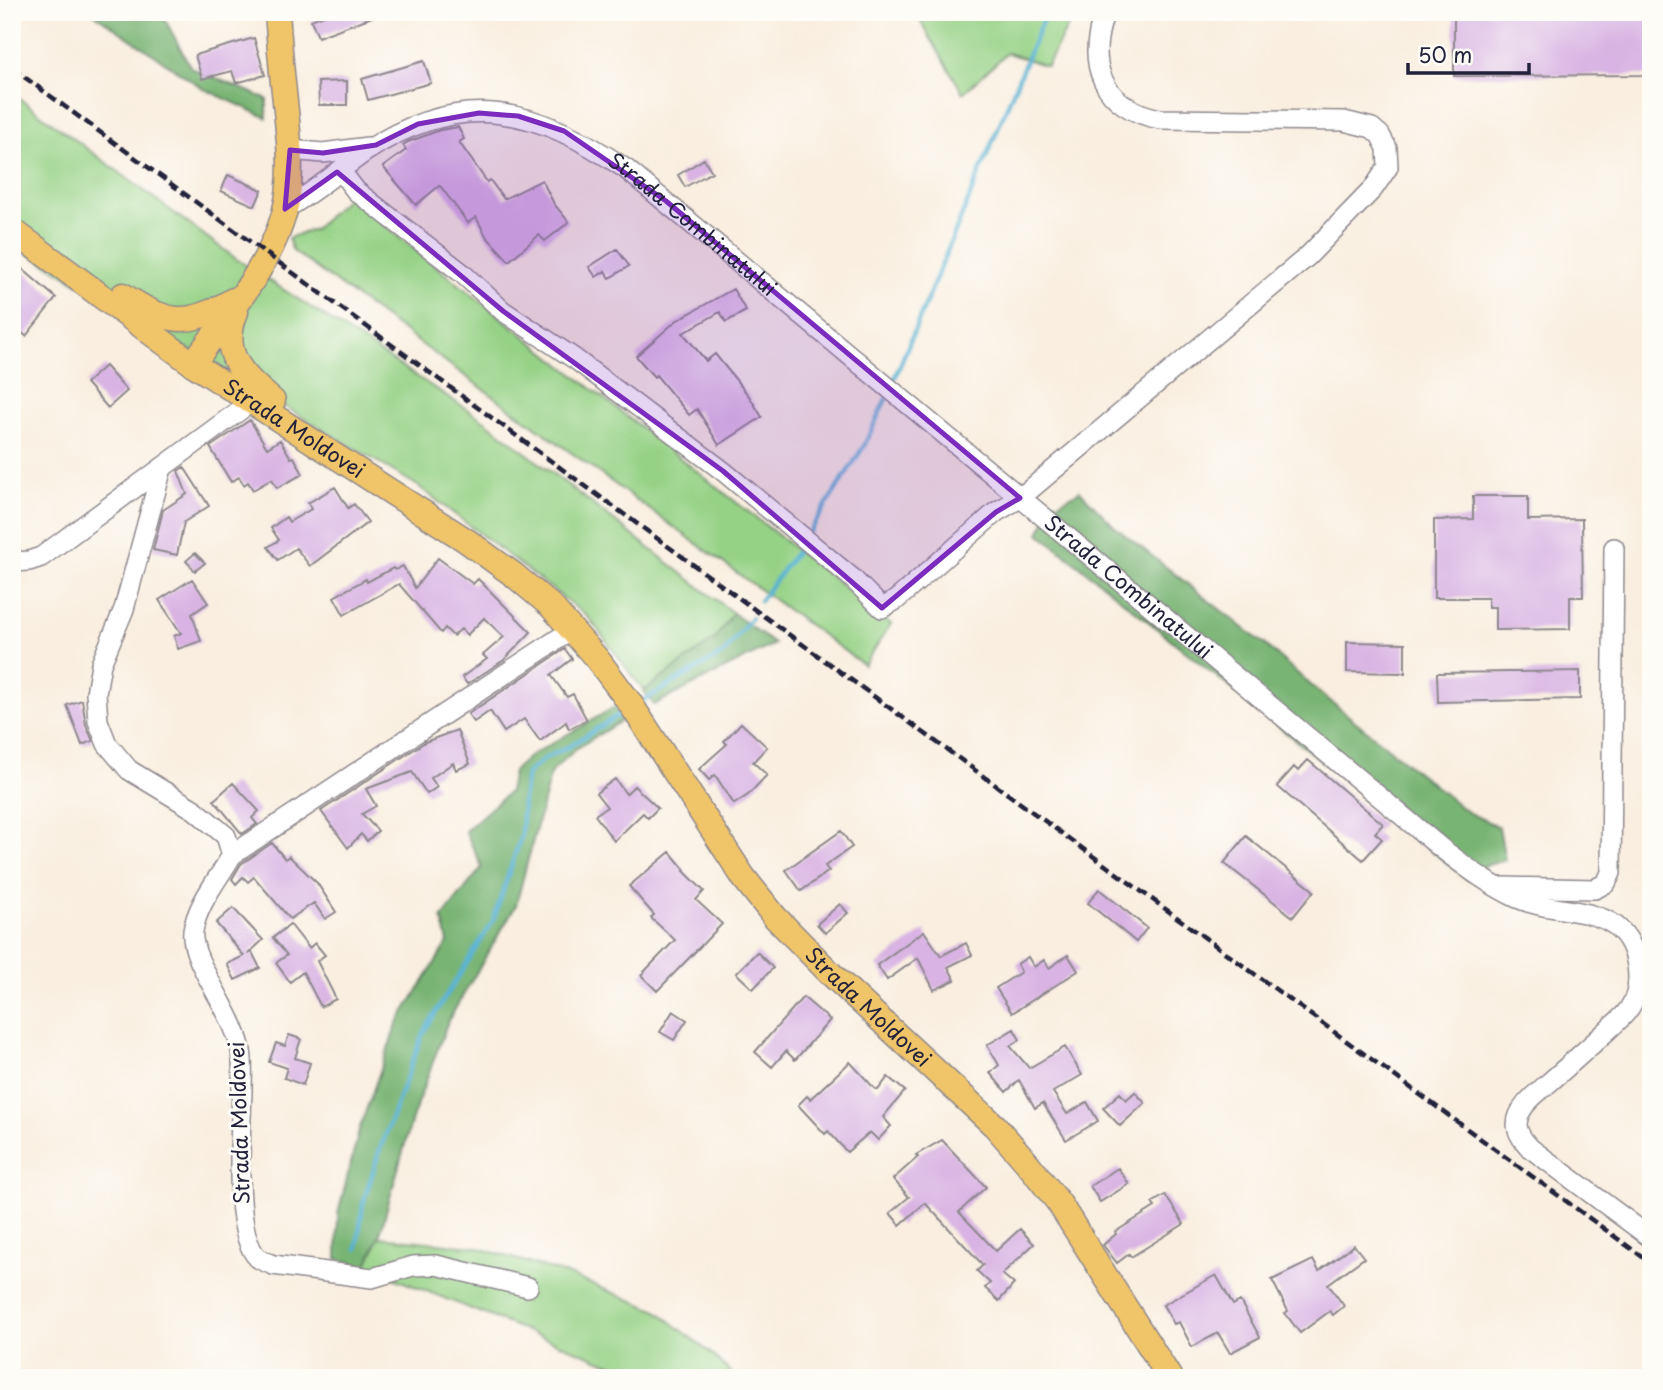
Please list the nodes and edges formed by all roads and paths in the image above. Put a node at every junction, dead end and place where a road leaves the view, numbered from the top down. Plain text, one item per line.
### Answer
1 (277, 12) edge
2 (1105, 12) edge
3 (376, 145) junction
4 (289, 149) junction
5 (340, 170) junction
6 (285, 209) junction
7 (12, 222) edge
8 (12, 230) edge
9 (243, 294) junction
10 (193, 364) junction
11 (251, 402) junction
12 (162, 468) junction
13 (389, 492) junction
14 (1020, 498) junction
15 (1614, 548) dead end
16 (12, 562) edge
17 (573, 629) junction
18 (232, 855) junction
19 (1494, 887) junction
20 (1651, 1238) edge
21 (528, 1287) dead end
22 (1170, 1378) edge

1 - 4 main road
2 - 14 street
3 - 4 street
3 - 5 street, Strada Combinatului
3 - 14 street, Strada Combinatului
4 - 6 main road
5 - 6 street, Strada Combinatului
5 - 14 street
6 - 9 main road
7 - 9 main road
8 - 10 main road, Strada Moldovei
9 - 10 main road
9 - 13 main road
10 - 11 main road, Strada Moldovei
11 - 12 street
11 - 13 main road, Strada Moldovei
12 - 16 street
12 - 18 street
13 - 17 main road, Strada Moldovei
14 - 19 street, Strada Combinatului
15 - 19 street
17 - 18 street, Strada Moldovei
17 - 22 main road, Strada Moldovei
18 - 21 street, Strada Moldovei
19 - 20 street, Strada Combinatului

